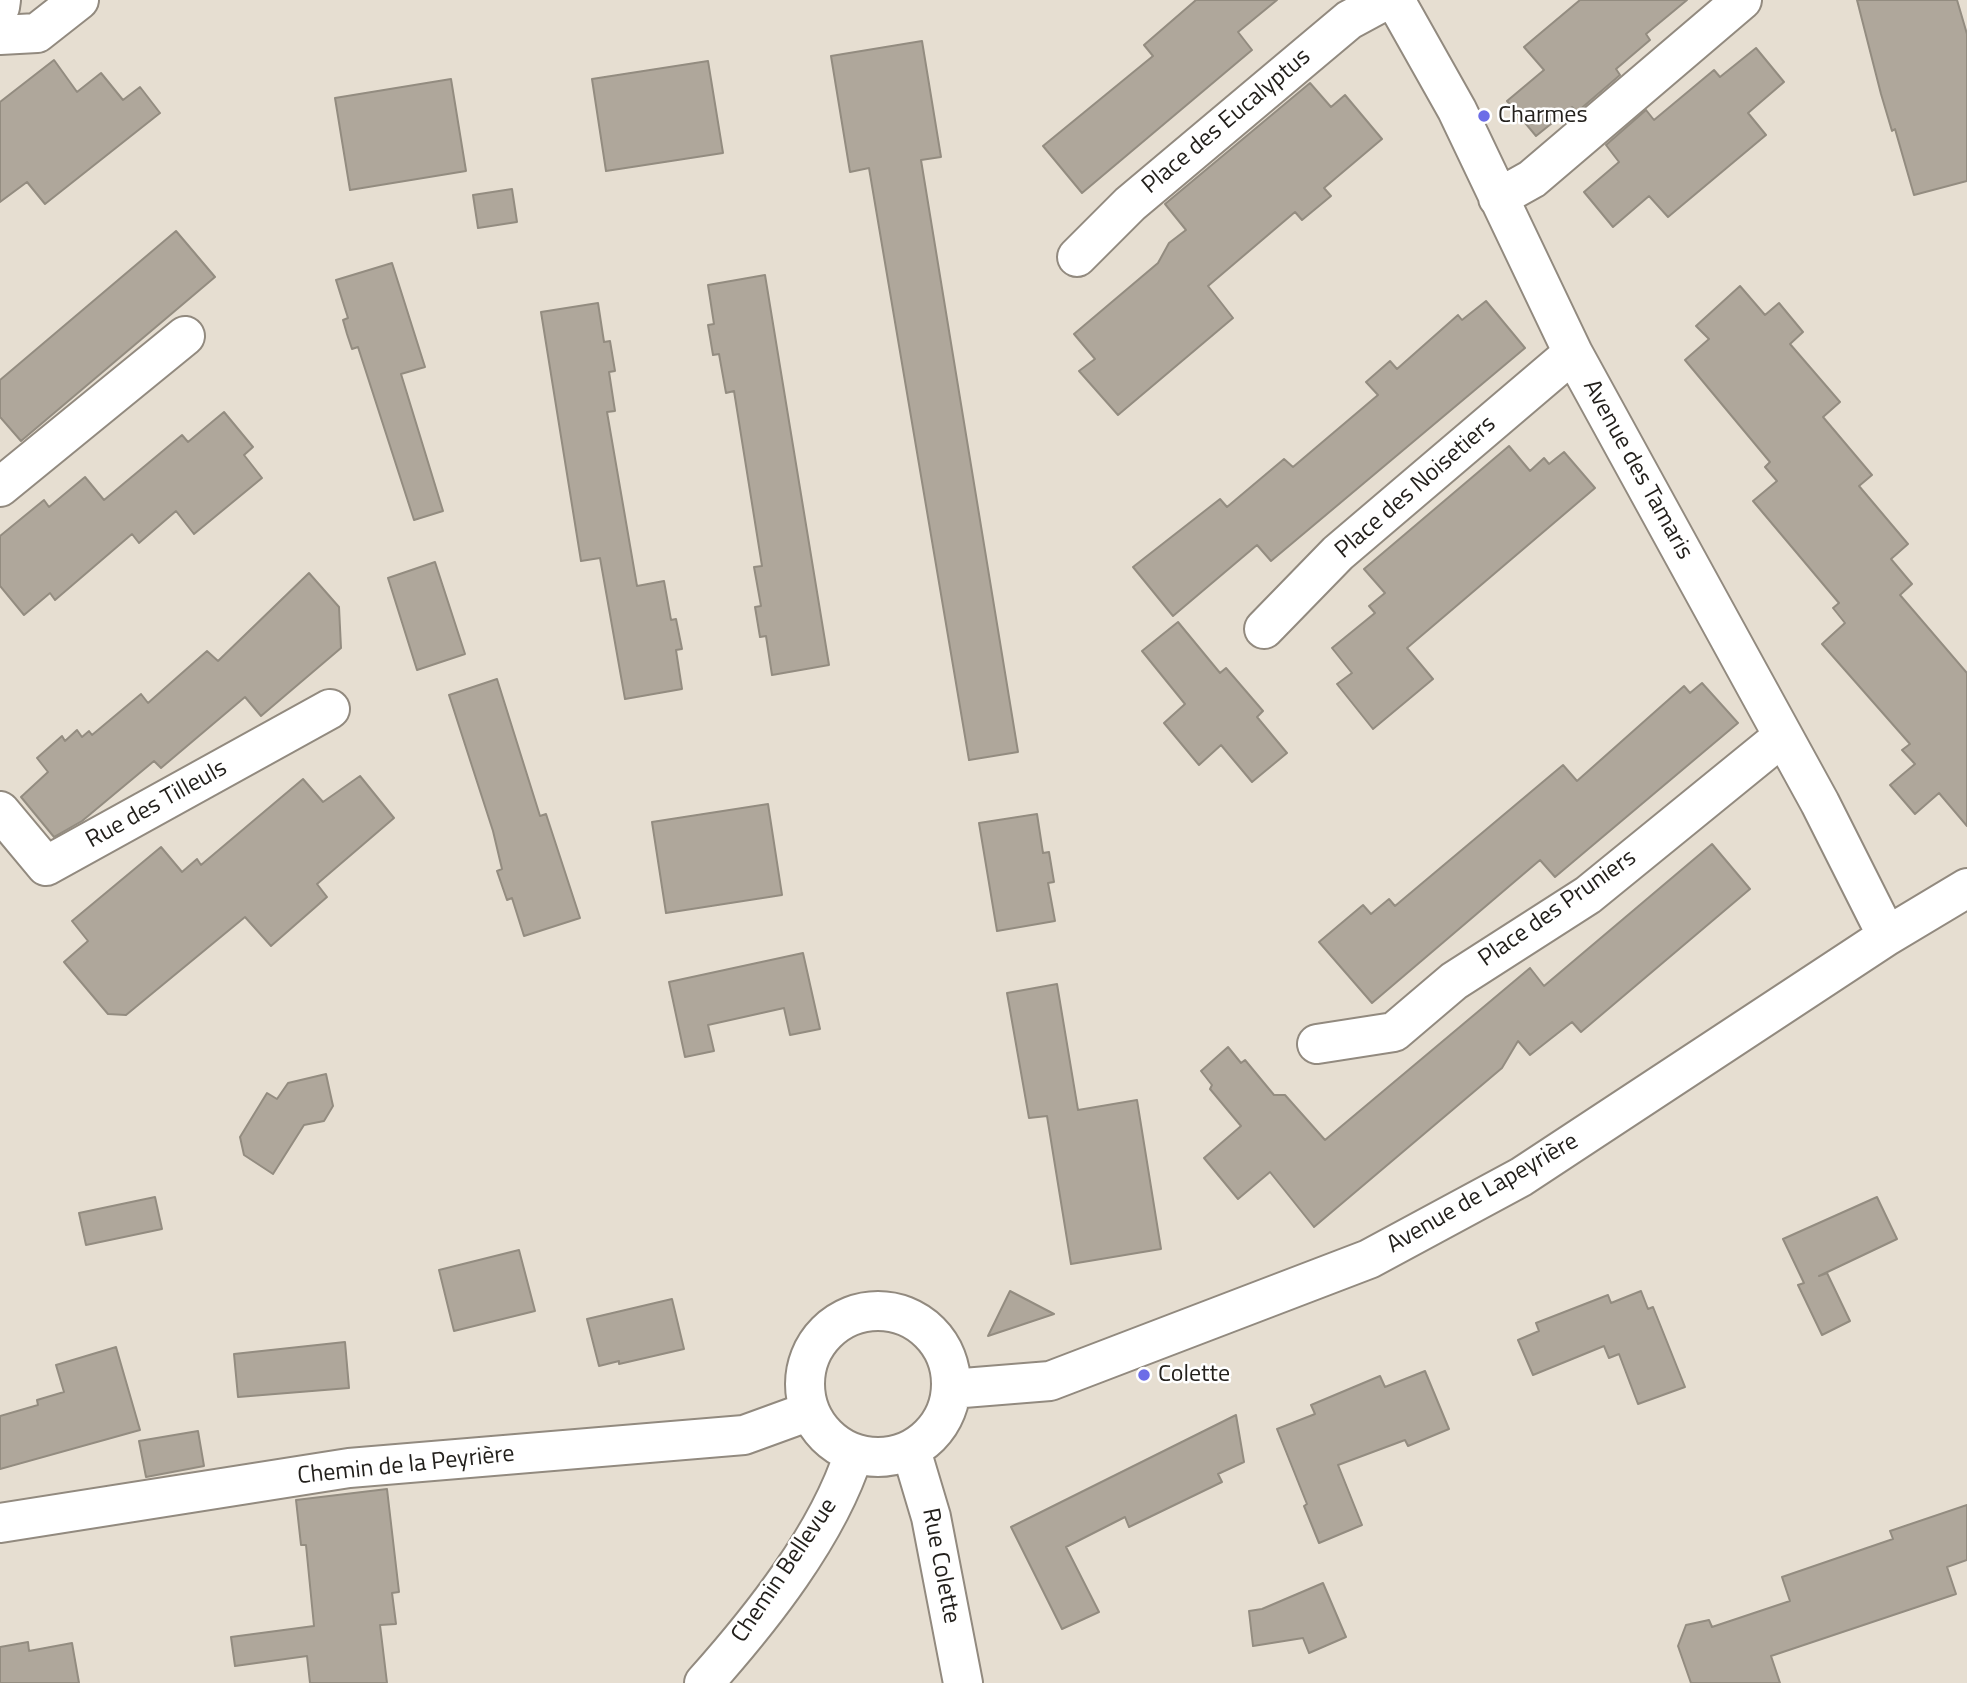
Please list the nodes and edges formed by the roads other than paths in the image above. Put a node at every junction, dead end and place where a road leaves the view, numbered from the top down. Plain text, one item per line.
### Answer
1 (1, 0) edge
2 (79, 0) edge
3 (1386, 0) edge
4 (1395, 0) edge
5 (1742, 0) edge
6 (0, 7) edge
7 (0, 35) edge
8 (1498, 198) junction
9 (1077, 257) dead end
10 (185, 337) dead end
11 (1573, 353) junction
12 (0, 488) edge
13 (1264, 629) dead end
14 (330, 709) dead end
15 (1782, 737) junction
16 (0, 811) edge
17 (1967, 888) edge
18 (1887, 936) junction
19 (1317, 1044) dead end
20 (951, 1390) junction
21 (810, 1411) junction
22 (911, 1450) junction
23 (854, 1453) junction
24 (0, 1523) edge
25 (704, 1683) edge
26 (963, 1683) edge

1 - 6 street
2 - 7 street
3 - 9 street, Place des Eucalyptus
4 - 8 street, Avenue des Tamaris
5 - 8 street
8 - 11 street, Avenue des Tamaris
10 - 12 street
11 - 13 street, Place des Noisetiers
11 - 15 street, Avenue des Tamaris
14 - 16 street, Rue des Tilleuls
15 - 18 street, Avenue des Tamaris
15 - 19 street, Place des Pruniers
17 - 18 street, Avenue de Lapeyrière
18 - 20 street, Avenue de Lapeyrière
20 - 21 street
20 - 22 street
21 - 23 street
21 - 24 street, Chemin de la Peyrière
22 - 23 street
22 - 26 street, Rue Colette
23 - 25 street, Chemin Bellevue

